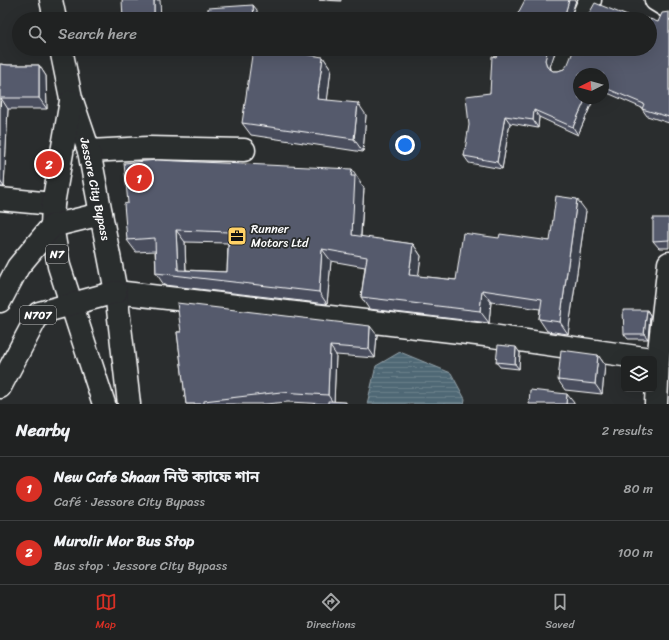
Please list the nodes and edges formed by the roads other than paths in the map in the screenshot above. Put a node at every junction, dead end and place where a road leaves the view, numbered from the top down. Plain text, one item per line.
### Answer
1 (50, 0) edge
2 (590, 0) edge
3 (656, 0) edge
4 (669, 8) edge
5 (53, 12) edge
6 (585, 12) edge
7 (62, 56) edge
8 (71, 98) junction
9 (244, 150) dead end
10 (89, 151) junction
11 (0, 199) edge
12 (53, 204) junction
13 (101, 214) junction
14 (52, 226) junction
15 (669, 263) edge
16 (116, 292) junction
17 (0, 302) edge
18 (71, 303) junction
19 (658, 360) edge
20 (0, 387) edge
21 (104, 404) edge
22 (129, 404) edge
23 (656, 404) edge

1 - 5 main road
2 - 6 main road
3 - 4 main road
7 - 8 main road, N7
8 - 10 main road, Jessore City Bypass / N7
8 - 12 main road, Jessore City Bypass / N7
9 - 10 main road
10 - 13 main road, Jessore City Bypass / N7
11 - 12 main road
12 - 14 main road, Jessore City Bypass / N7
13 - 14 main road
13 - 16 main road, Jessore City Bypass / N7
14 - 17 main road
14 - 18 main road, Jessore City Bypass / N7
15 - 19 main road
16 - 18 main road, N707
16 - 19 main road
16 - 22 main road, Jessore City Bypass / N7
18 - 20 main road, N707
18 - 21 main road, Jessore City Bypass / N7
19 - 23 main road

